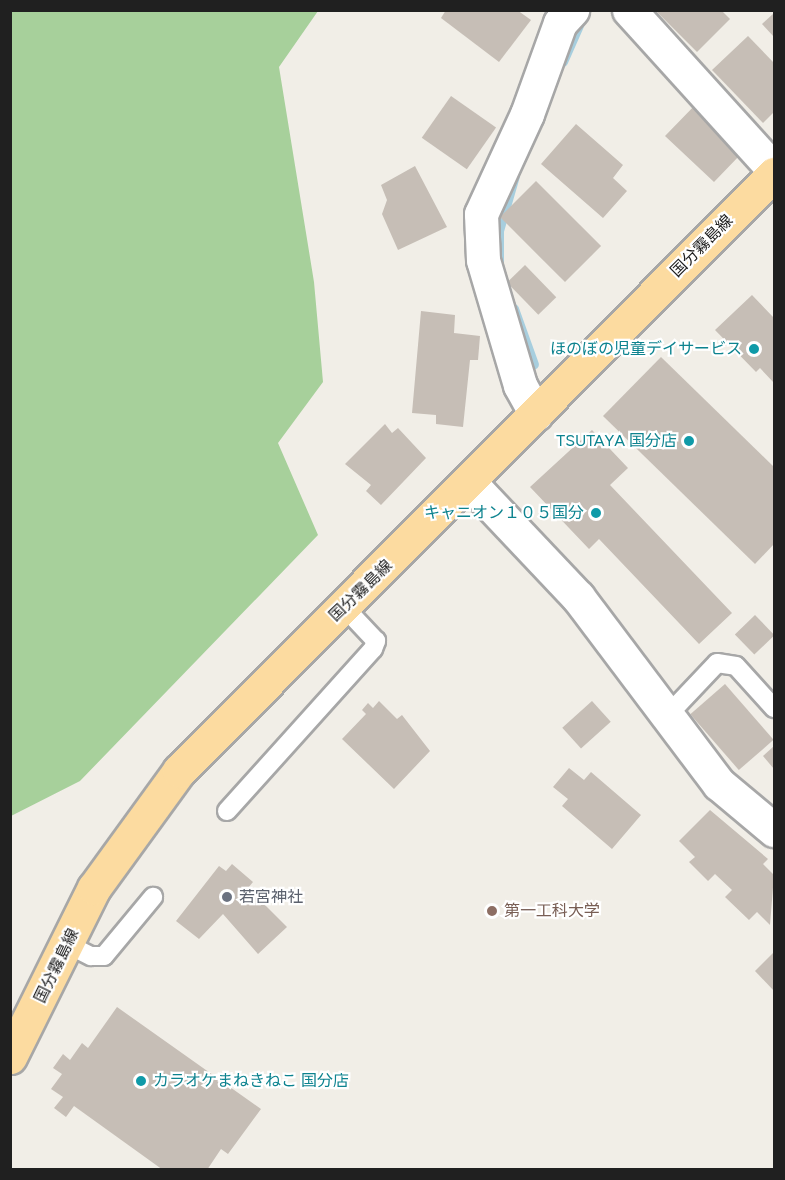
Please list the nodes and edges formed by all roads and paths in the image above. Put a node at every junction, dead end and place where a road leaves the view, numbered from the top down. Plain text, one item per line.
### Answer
1 (572, 10) edge
2 (630, 10) edge
3 (774, 172) edge
4 (536, 414) junction
5 (471, 484) junction
6 (344, 608) junction
7 (774, 708) edge
8 (666, 717) junction
9 (227, 811) dead end
10 (774, 830) edge
11 (153, 897) dead end
12 (67, 944) junction
13 (10, 1056) edge

1 - 4 street
2 - 3 street
3 - 4 main road, 国分霧島線
4 - 5 main road, 国分霧島線
5 - 6 main road, 国分霧島線
5 - 8 street
6 - 9 lane
6 - 12 main road, 国分霧島線
7 - 8 lane
8 - 10 street
11 - 12 lane
12 - 13 main road, 国分霧島線

